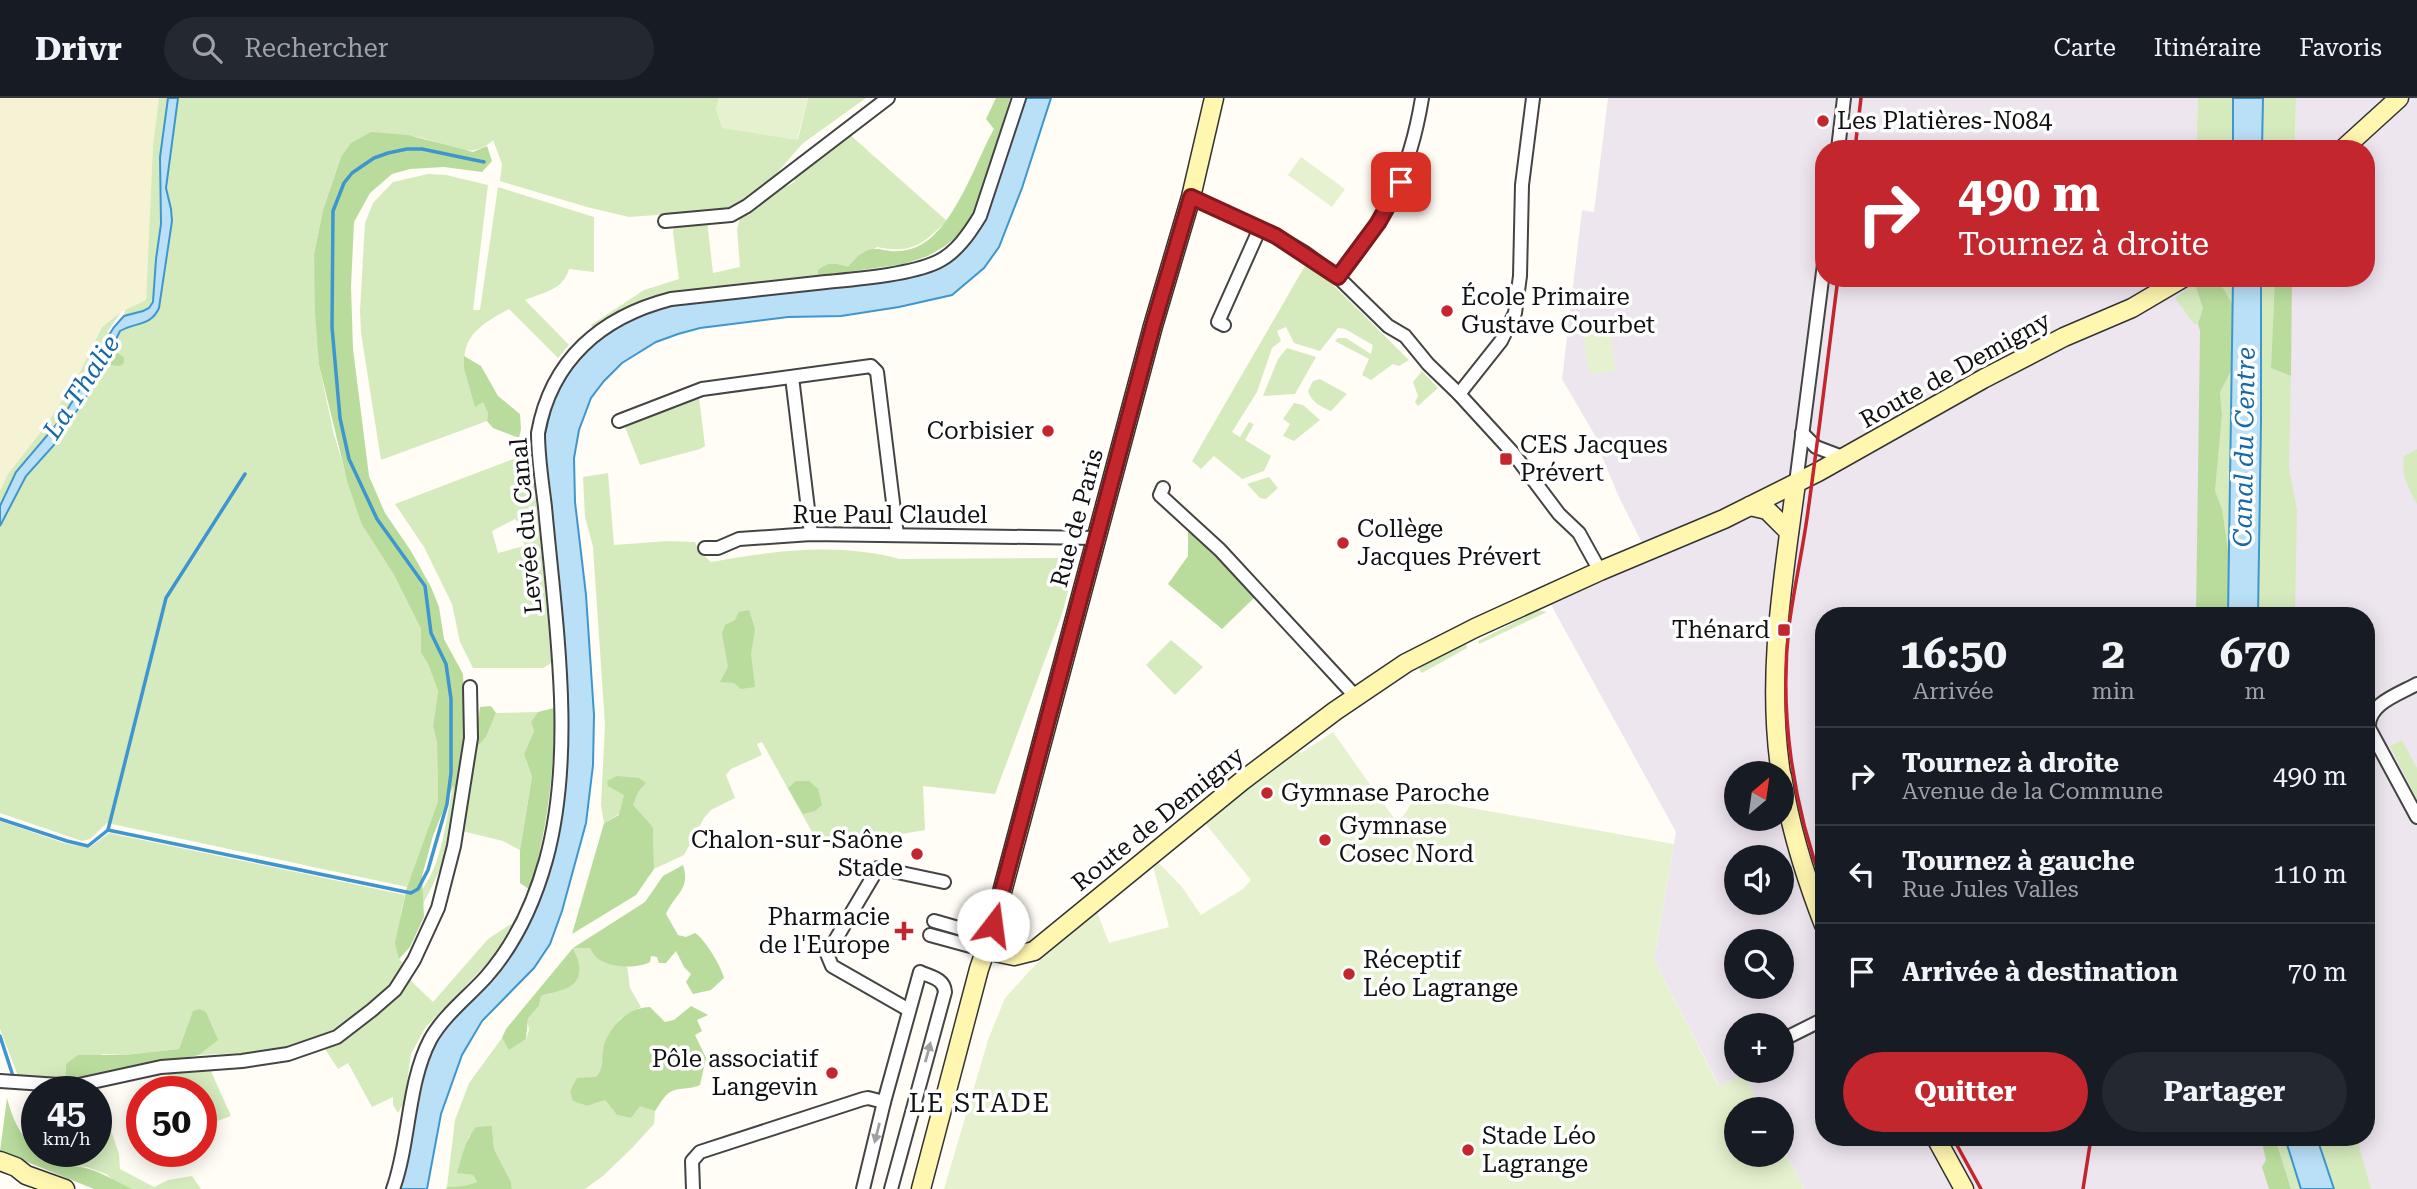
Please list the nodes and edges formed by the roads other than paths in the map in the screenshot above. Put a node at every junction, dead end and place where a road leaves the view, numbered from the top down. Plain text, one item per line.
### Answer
1 (888, 98) edge
2 (1019, 98) edge
3 (1214, 98) edge
4 (1422, 98) edge
5 (1533, 98) edge
6 (1844, 98) edge
7 (2399, 98) edge
8 (1839, 140) edge
9 (2353, 140) edge
10 (1191, 197) junction
11 (664, 221) dead end
12 (1260, 228) junction
13 (1338, 277) junction
14 (1821, 287) edge
15 (2168, 287) edge
16 (1224, 326) dead end
17 (792, 377) junction
18 (1460, 394) junction
19 (619, 421) dead end
20 (1802, 433) junction
21 (1845, 457) junction
22 (1796, 483) junction
23 (1163, 488) dead end
24 (1750, 506) junction
25 (1789, 532) junction
26 (811, 534) junction
27 (897, 535) junction
28 (1097, 538) junction
29 (705, 548) dead end
30 (1600, 571) junction
31 (2417, 684) edge
32 (470, 687) dead end
33 (1356, 696) junction
34 (2375, 708) edge
35 (2375, 739) edge
36 (1779, 761) edge
37 (2417, 817) edge
38 (1792, 831) edge
39 (944, 882) dead end
40 (1815, 902) edge
41 (932, 928) dead end
42 (988, 944) junction
43 (909, 1010) junction
44 (1815, 1024) edge
45 (1794, 1034) edge
46 (0, 1081) edge
47 (884, 1102) junction
48 (1940, 1146) edge
49 (0, 1161) edge
50 (0, 1172) edge
51 (26, 1175) junction
52 (65, 1189) edge
53 (393, 1189) edge
54 (693, 1189) edge
55 (863, 1189) edge
56 (891, 1189) edge
57 (921, 1189) edge
58 (1964, 1189) edge

1 - 11 street
2 - 53 street, Levée du Canal
3 - 10 main road, Rue de Paris
4 - 13 street
5 - 18 street
6 - 8 street
7 - 9 main road
10 - 12 street
10 - 28 main road, Rue de Paris
12 - 13 street
12 - 16 street
13 - 18 street
14 - 20 street
15 - 21 main road, Route de Demigny
17 - 19 street
17 - 26 street
17 - 27 street
18 - 30 street
20 - 21 street
20 - 22 street
21 - 22 main road, Route de Demigny
22 - 24 main road, Route de Demigny
22 - 25 main road
23 - 33 street
24 - 25 main road
24 - 30 main road, Route de Demigny
25 - 36 main road
26 - 27 street, Rue Paul Claudel
26 - 29 street, Rue Paul Claudel
27 - 28 street, Rue Paul Claudel
28 - 42 main road, Rue de Paris
30 - 33 main road, Route de Demigny
31 - 34 street
32 - 46 street
33 - 42 main road, Route de Demigny
35 - 37 street
38 - 40 main road
39 - 43 street
41 - 42 street
42 - 57 main road, Rue de Paris
43 - 47 street
56 -> 43 street
44 - 45 street
47 - 54 street
47 -> 55 street
48 - 58 main road
49 - 51 main road
50 - 51 main road
51 - 52 main road

